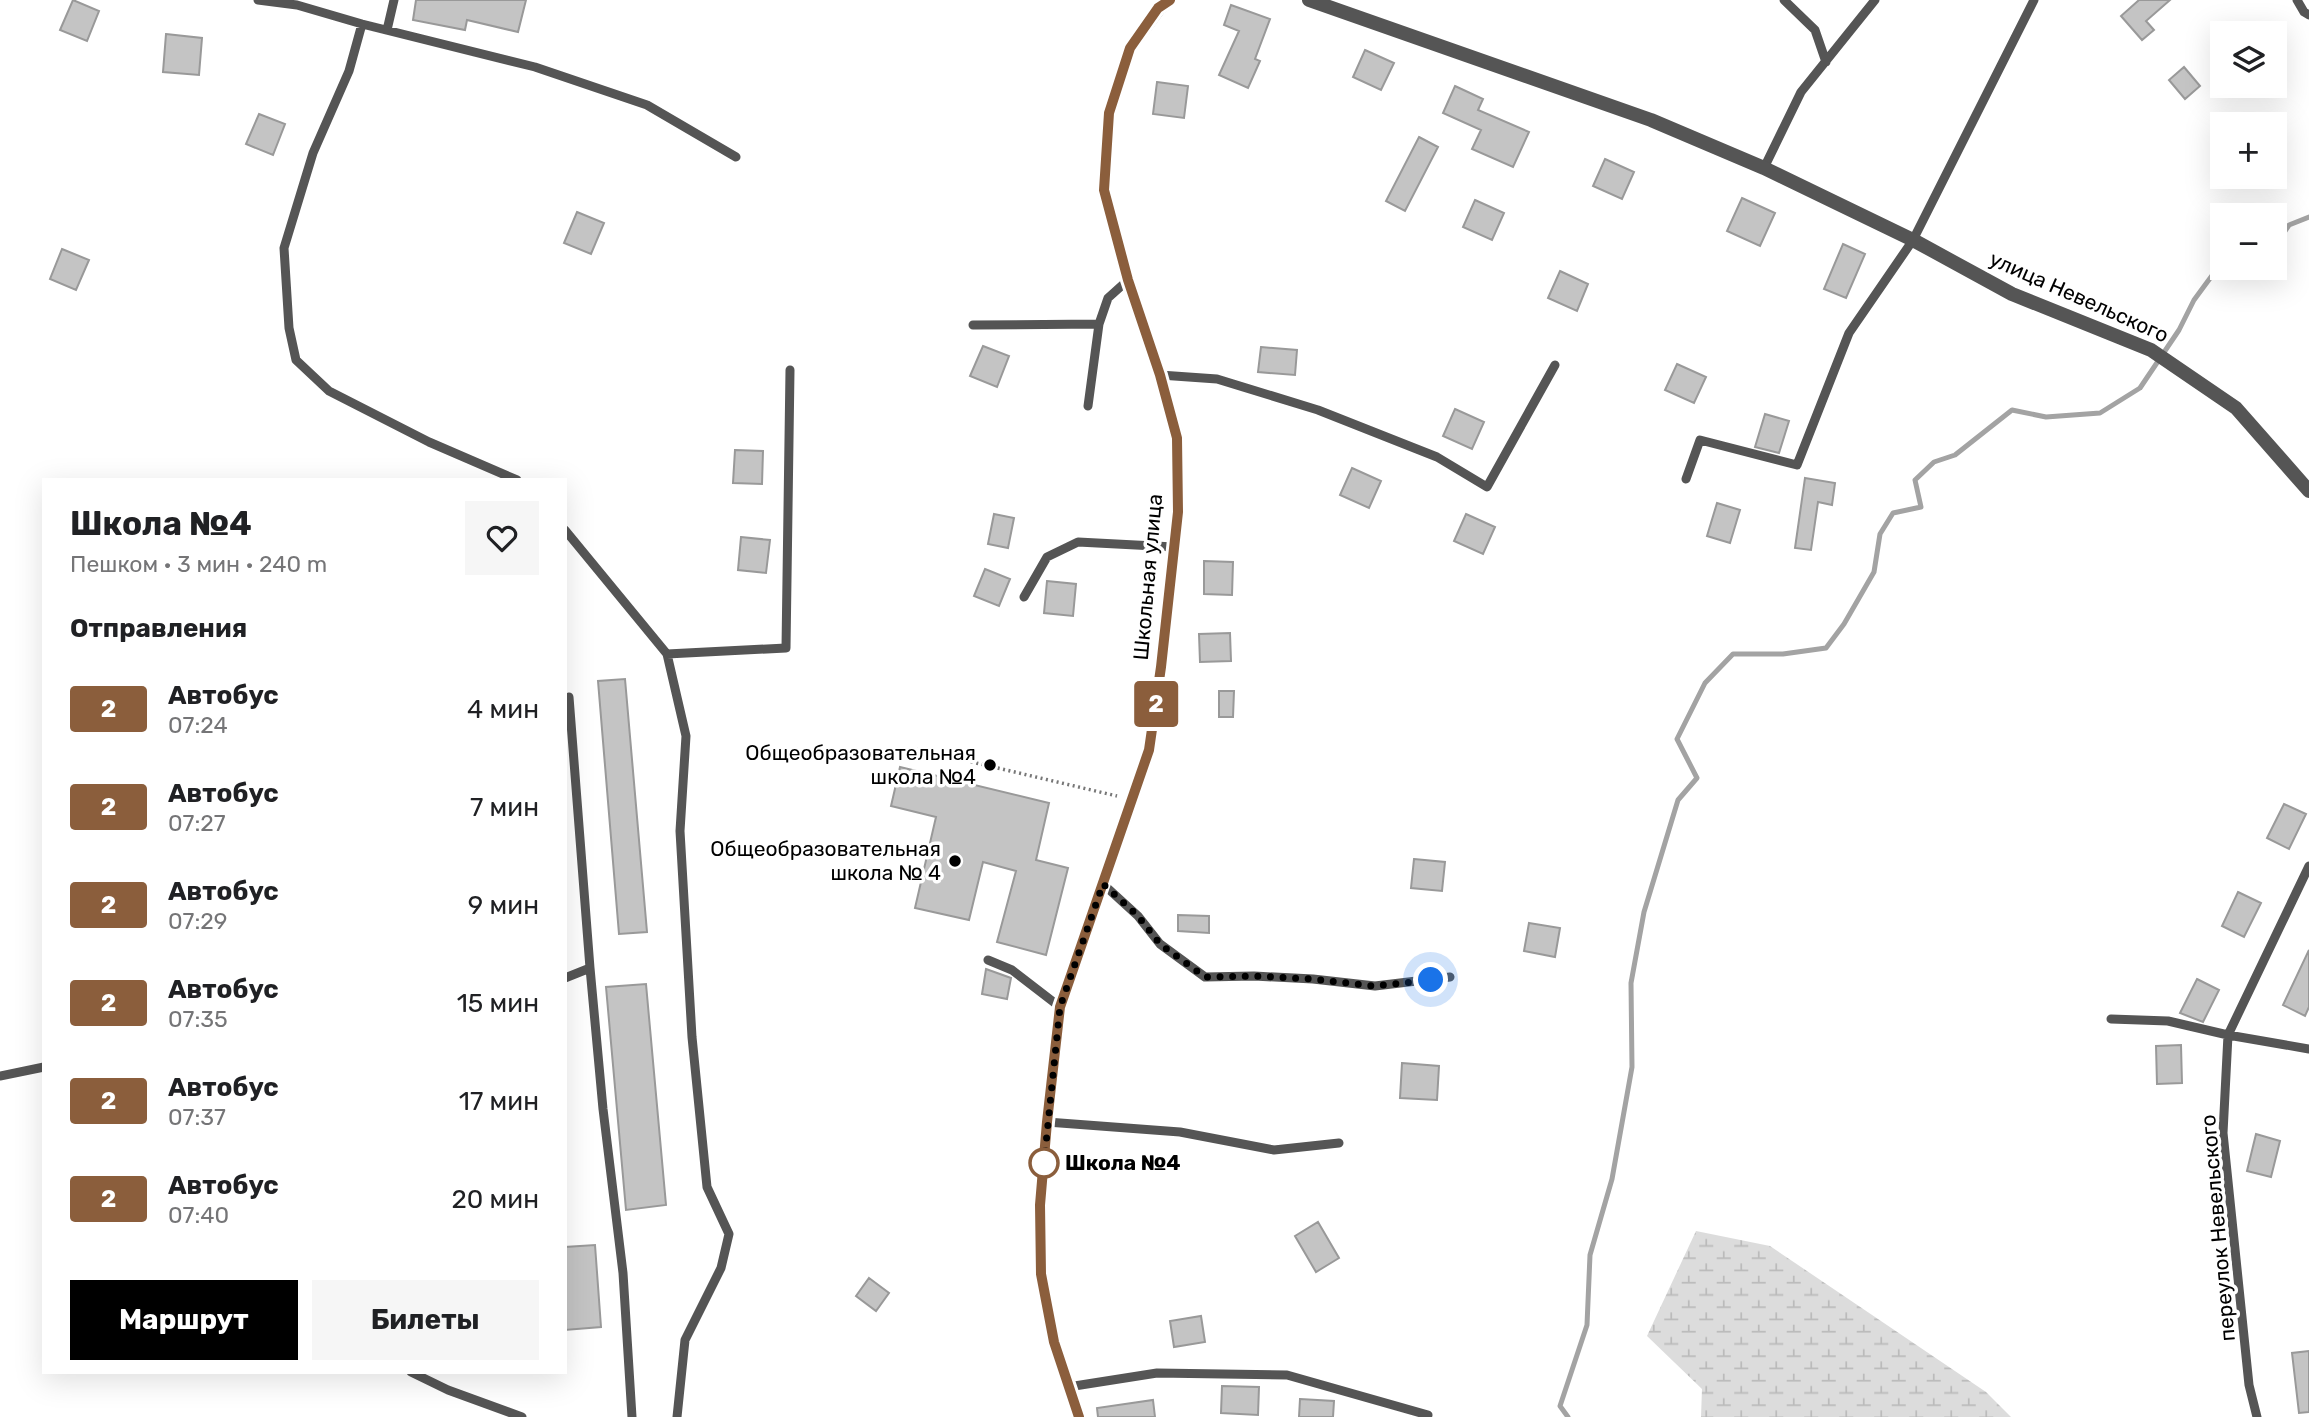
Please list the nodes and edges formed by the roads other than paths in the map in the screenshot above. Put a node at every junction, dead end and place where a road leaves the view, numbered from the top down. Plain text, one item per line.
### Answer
1 (257, 0) edge
2 (394, 0) edge
3 (1170, 0) edge
4 (1309, 0) edge
5 (1784, 0) edge
6 (1875, 0) edge
7 (2034, 0) edge
8 (2297, 0) edge
9 (2309, 15) edge
10 (362, 24) junction
11 (387, 30) junction
12 (1826, 62) junction
13 (736, 157) dead end
14 (1764, 168) junction
15 (1913, 240) junction
16 (1128, 280) junction
17 (1099, 324) junction
18 (973, 325) dead end
19 (1555, 365) dead end
20 (790, 370) dead end
21 (1160, 375) junction
22 (1088, 406) dead end
23 (512, 478) edge
24 (1686, 479) dead end
25 (2309, 491) edge
26 (567, 532) edge
27 (1174, 547) junction
28 (1024, 597) dead end
29 (667, 654) junction
30 (569, 697) dead end
31 (2309, 866) edge
32 (1103, 884) junction
33 (988, 960) dead end
34 (590, 968) junction
35 (1450, 976) dead end
36 (567, 977) edge
37 (1060, 1007) junction
38 (2111, 1019) dead end
39 (2228, 1035) junction
40 (2309, 1049) edge
41 (42, 1067) edge
42 (0, 1076) edge
43 (1047, 1122) junction
44 (1339, 1143) dead end
45 (415, 1374) edge
46 (1068, 1387) junction
47 (1428, 1415) dead end
48 (522, 1417) edge
49 (632, 1417) edge
50 (677, 1417) edge
51 (1079, 1417) edge
52 (2257, 1417) edge

1 - 10 lane
2 - 11 lane
3 - 16 street, Школьная улица
4 - 14 street, улица Невельского
5 - 12 lane
6 - 12 lane
7 - 15 lane
8 - 9 lane
10 - 11 lane
10 - 23 lane
11 - 13 lane
12 - 14 lane
14 - 15 street, улица Невельского
15 - 24 lane
15 - 25 street, улица Невельского
16 - 17 lane
16 - 21 street, Школьная улица
17 - 18 lane
17 - 22 lane
19 - 21 lane
20 - 29 lane
21 - 27 street, Школьная улица
26 - 29 lane
27 - 28 lane
27 - 32 street, Школьная улица
29 - 50 lane
30 - 34 lane
31 - 39 lane, переулок Невельского
32 - 35 lane
32 - 37 street, Школьная улица
33 - 37 lane
34 - 36 lane
34 - 49 lane
37 - 43 street, Школьная улица
38 - 39 lane
39 - 40 lane
39 - 52 lane, переулок Невельского
41 - 42 lane
43 - 44 lane
43 - 46 street, Школьная улица
45 - 48 lane
46 - 47 lane
46 - 51 street, Школьная улица

